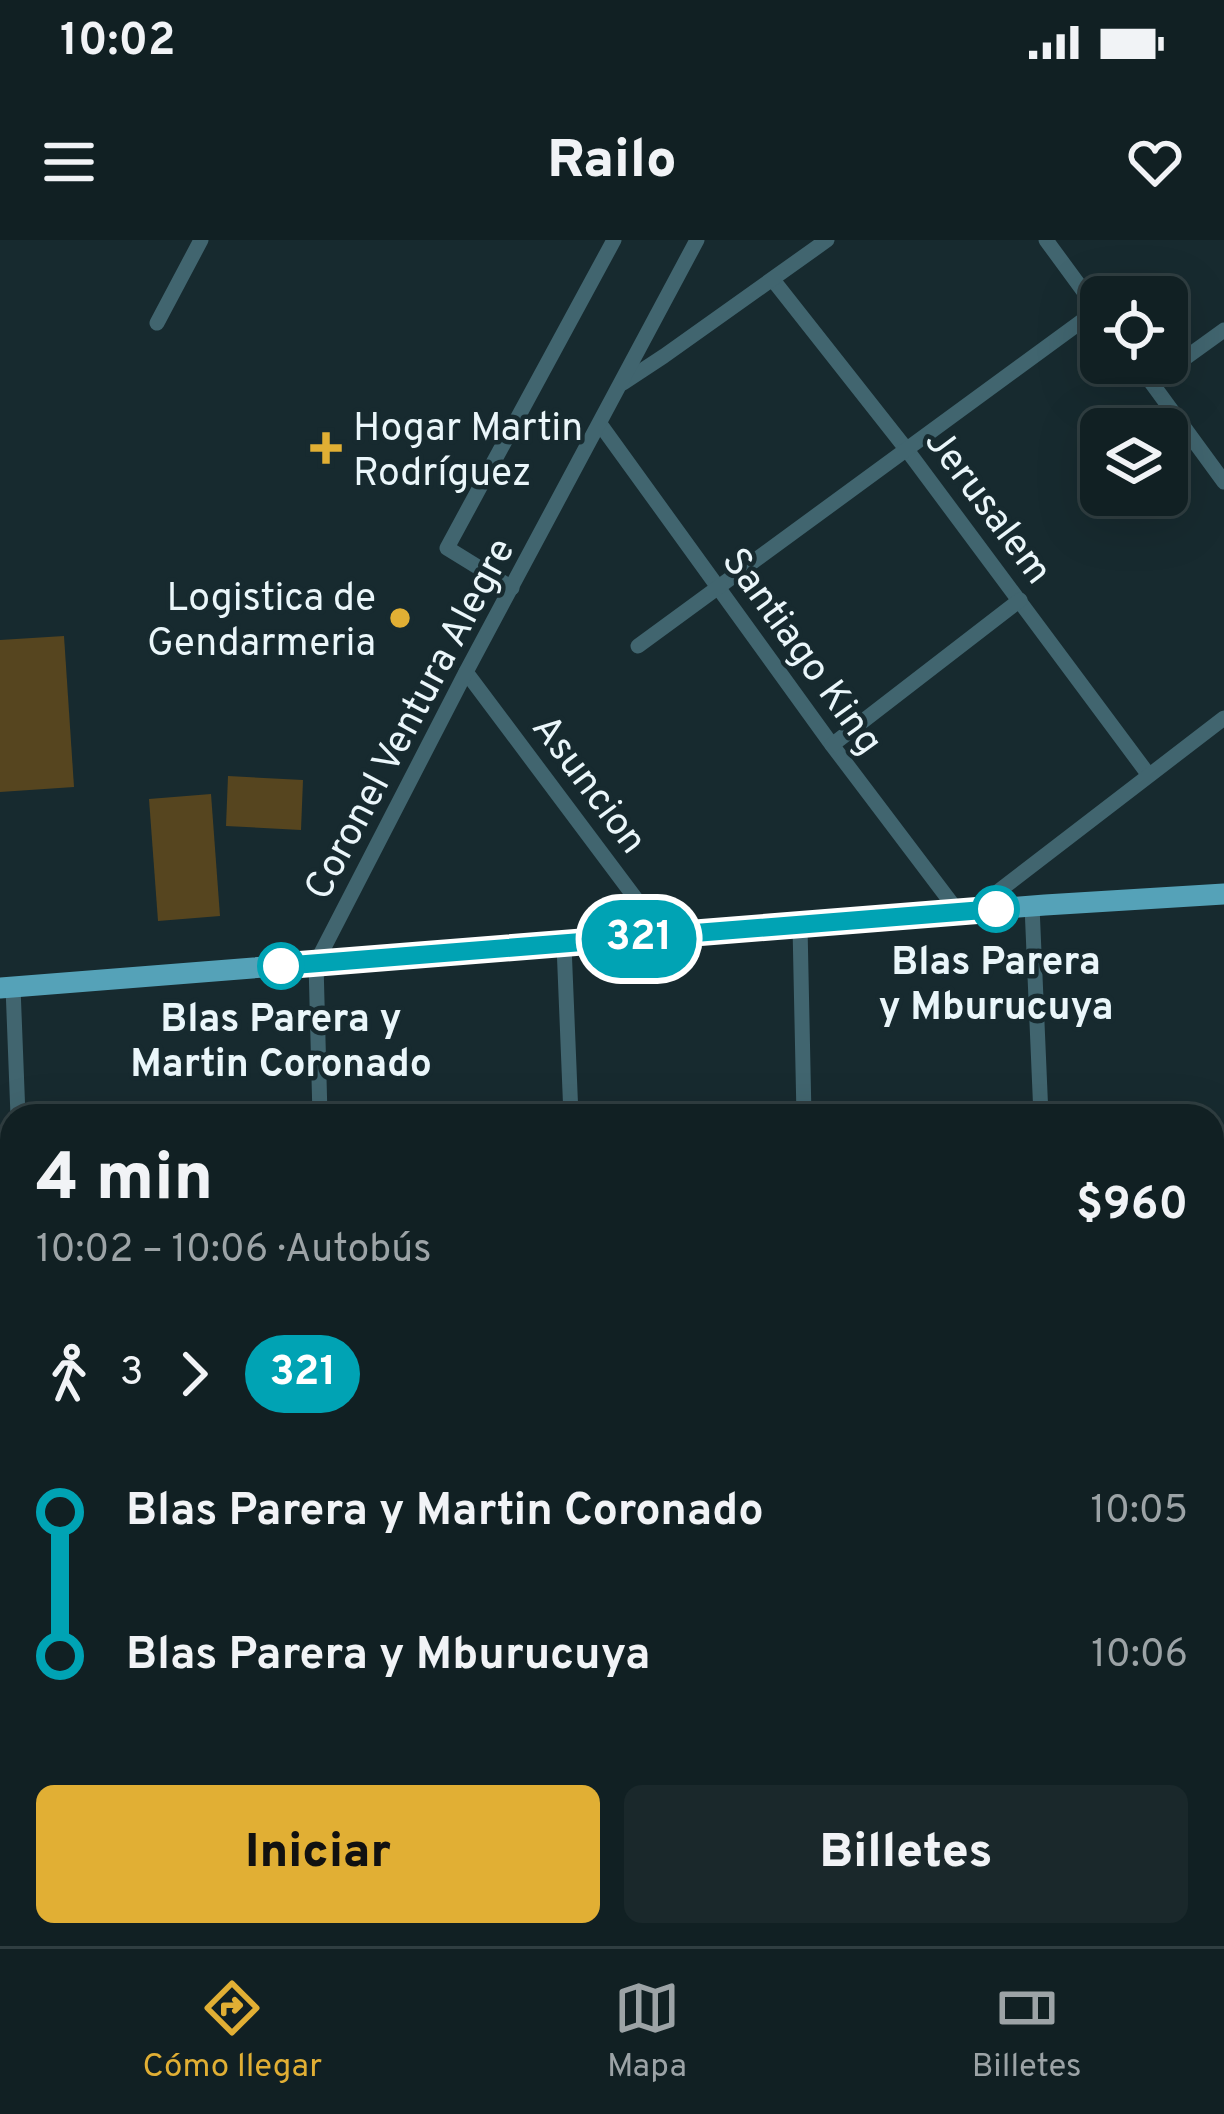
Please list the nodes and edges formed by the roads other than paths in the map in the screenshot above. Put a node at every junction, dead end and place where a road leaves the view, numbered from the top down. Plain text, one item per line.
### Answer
1 (201, 240) edge
2 (614, 240) edge
3 (697, 240) edge
4 (827, 240) edge
5 (1046, 240) edge
6 (773, 280) junction
7 (1080, 286) edge
8 (157, 323) dead end
9 (1080, 326) edge
10 (1224, 330) edge
11 (1188, 356) edge
12 (622, 383) junction
13 (1153, 384) edge
14 (600, 424) junction
15 (907, 450) junction
16 (1224, 482) edge
17 (512, 588) junction
18 (718, 588) junction
19 (1020, 600) junction
20 (638, 646) dead end
21 (466, 672) junction
22 (1224, 718) edge
23 (832, 745) junction
24 (1148, 774) junction
25 (1224, 894) edge
26 (1032, 907) junction
27 (966, 912) junction
28 (800, 926) junction
29 (656, 938) junction
30 (564, 945) junction
31 (316, 963) junction
32 (6, 988) edge
33 (17, 1104) edge
34 (320, 1104) edge
35 (571, 1104) edge
36 (804, 1104) edge
37 (1040, 1104) edge

1 - 8 street
2 - 17 street
3 - 12 street, Coronel Ventura Alegre
4 - 6 street
5 - 7 street
6 - 12 street
6 - 15 street, Jerusalem
9 - 15 street
10 - 11 street
12 - 14 street, Coronel Ventura Alegre
13 - 16 street
14 - 17 street, Coronel Ventura Alegre
14 - 18 street, Santiago King
15 - 18 street
15 - 19 street, Jerusalem
17 - 21 street, Coronel Ventura Alegre
18 - 20 street
18 - 23 street, Santiago King
19 - 23 street
19 - 24 street, Jerusalem
21 - 29 street, Asuncion
21 - 31 street, Coronel Ventura Alegre
22 - 24 street
23 - 27 street, Santiago King
24 - 27 street
25 - 26 main road
26 - 27 main road
26 - 37 street
27 - 28 main road
28 - 29 main road
28 - 36 street
29 - 30 main road
30 - 31 main road
30 - 35 street
31 - 32 main road
31 - 34 street, Coronel Ventura Alegre
32 - 33 street

